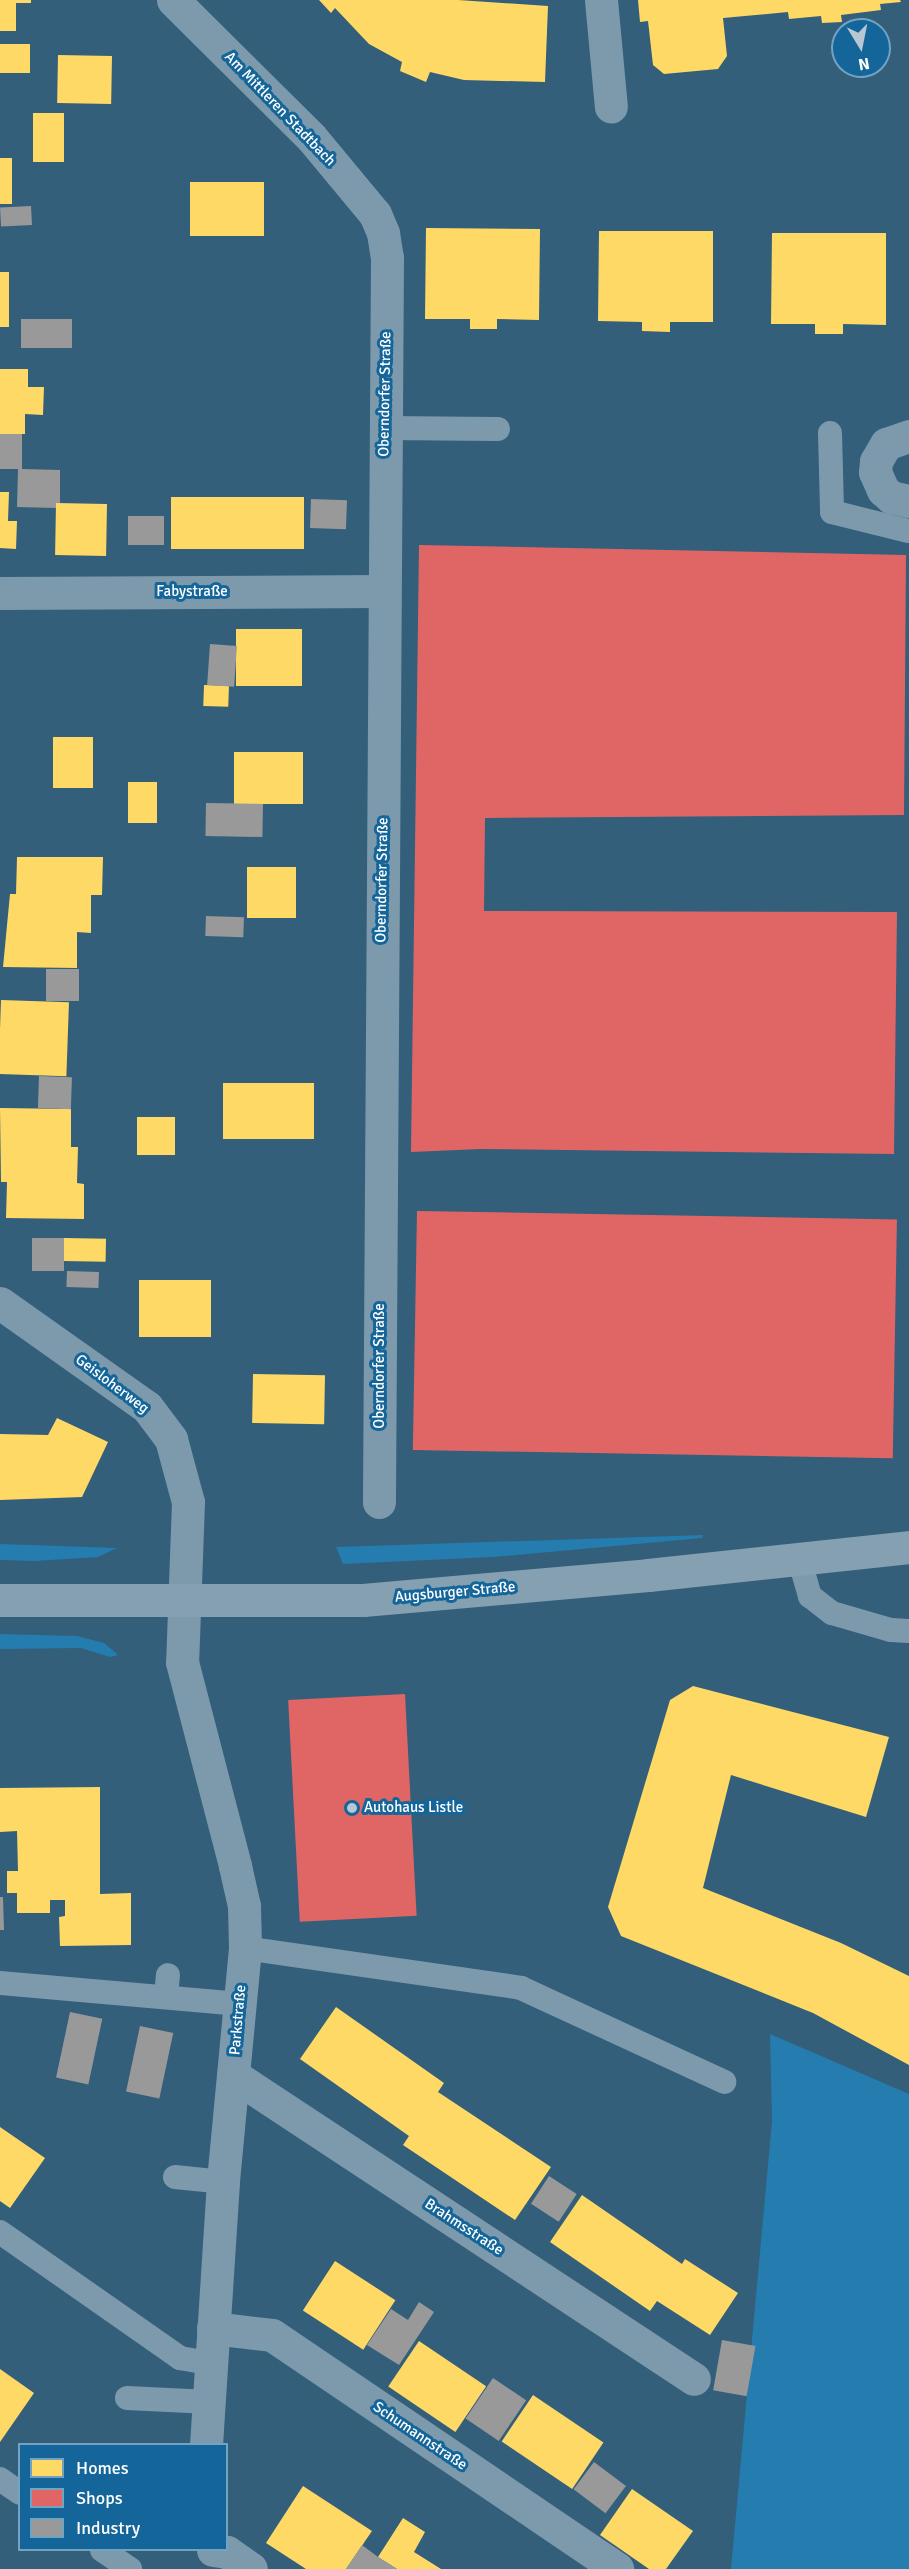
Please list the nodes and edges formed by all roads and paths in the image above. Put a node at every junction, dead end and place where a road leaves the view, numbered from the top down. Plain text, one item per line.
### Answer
1 (173, 0) edge
2 (601, 0) edge
3 (611, 107) dead end
4 (387, 258) joint
5 (384, 428) junction
6 (498, 429) dead end
7 (830, 434) dead end
8 (909, 436) edge
9 (909, 501) edge
10 (909, 531) edge
11 (383, 591) junction
12 (0, 593) edge
13 (0, 1304) edge
14 (379, 1502) dead end
15 (909, 1547) edge
16 (799, 1558) junction
17 (0, 1600) edge
18 (184, 1602) junction
19 (909, 1631) edge
20 (245, 1948) junction
21 (0, 1983) edge
22 (240, 2004) junction
23 (233, 2075) junction
24 (724, 2082) dead end
25 (175, 2177) dead end
26 (223, 2182) junction
27 (0, 2232) edge
28 (213, 2328) junction
29 (213, 2364) junction
30 (694, 2379) dead end
31 (127, 2398) dead end
32 (210, 2402) junction
33 (206, 2443) edge
34 (0, 2479) edge
35 (18, 2492) edge
36 (103, 2551) edge
37 (198, 2551) edge
38 (220, 2551) edge
39 (130, 2569) edge
40 (197, 2569) edge
41 (251, 2569) edge
42 (617, 2569) edge

1 - 4 street, Am Mittleren Stadtbach
2 - 3 street
4 - 5 street, Oberndorfer Straße
5 - 6 lane
5 - 11 street, Oberndorfer Straße
7 - 10 lane
8 - 9 street
11 - 12 street, Fabystraße
11 - 14 street, Oberndorfer Straße
13 - 18 street, Geisloherweg
15 - 16 street, Augsburger Straße
16 - 18 street, Augsburger Straße
16 - 19 lane
17 - 18 street, Augsburger Straße
18 - 20 street, Parkstraße
20 - 22 street, Parkstraße
20 - 24 lane
21 - 22 lane
22 - 23 street, Parkstraße
23 - 26 street, Parkstraße
23 - 30 street, Brahmsstraße
25 - 26 lane
26 - 28 street, Parkstraße
27 - 29 lane
28 - 29 street, Parkstraße
28 - 42 street, Schumannstraße
29 - 32 street, Parkstraße
31 - 32 lane
32 - 33 street, Parkstraße
34 - 35 lane
36 - 39 lane
37 - 40 street
38 - 41 street

